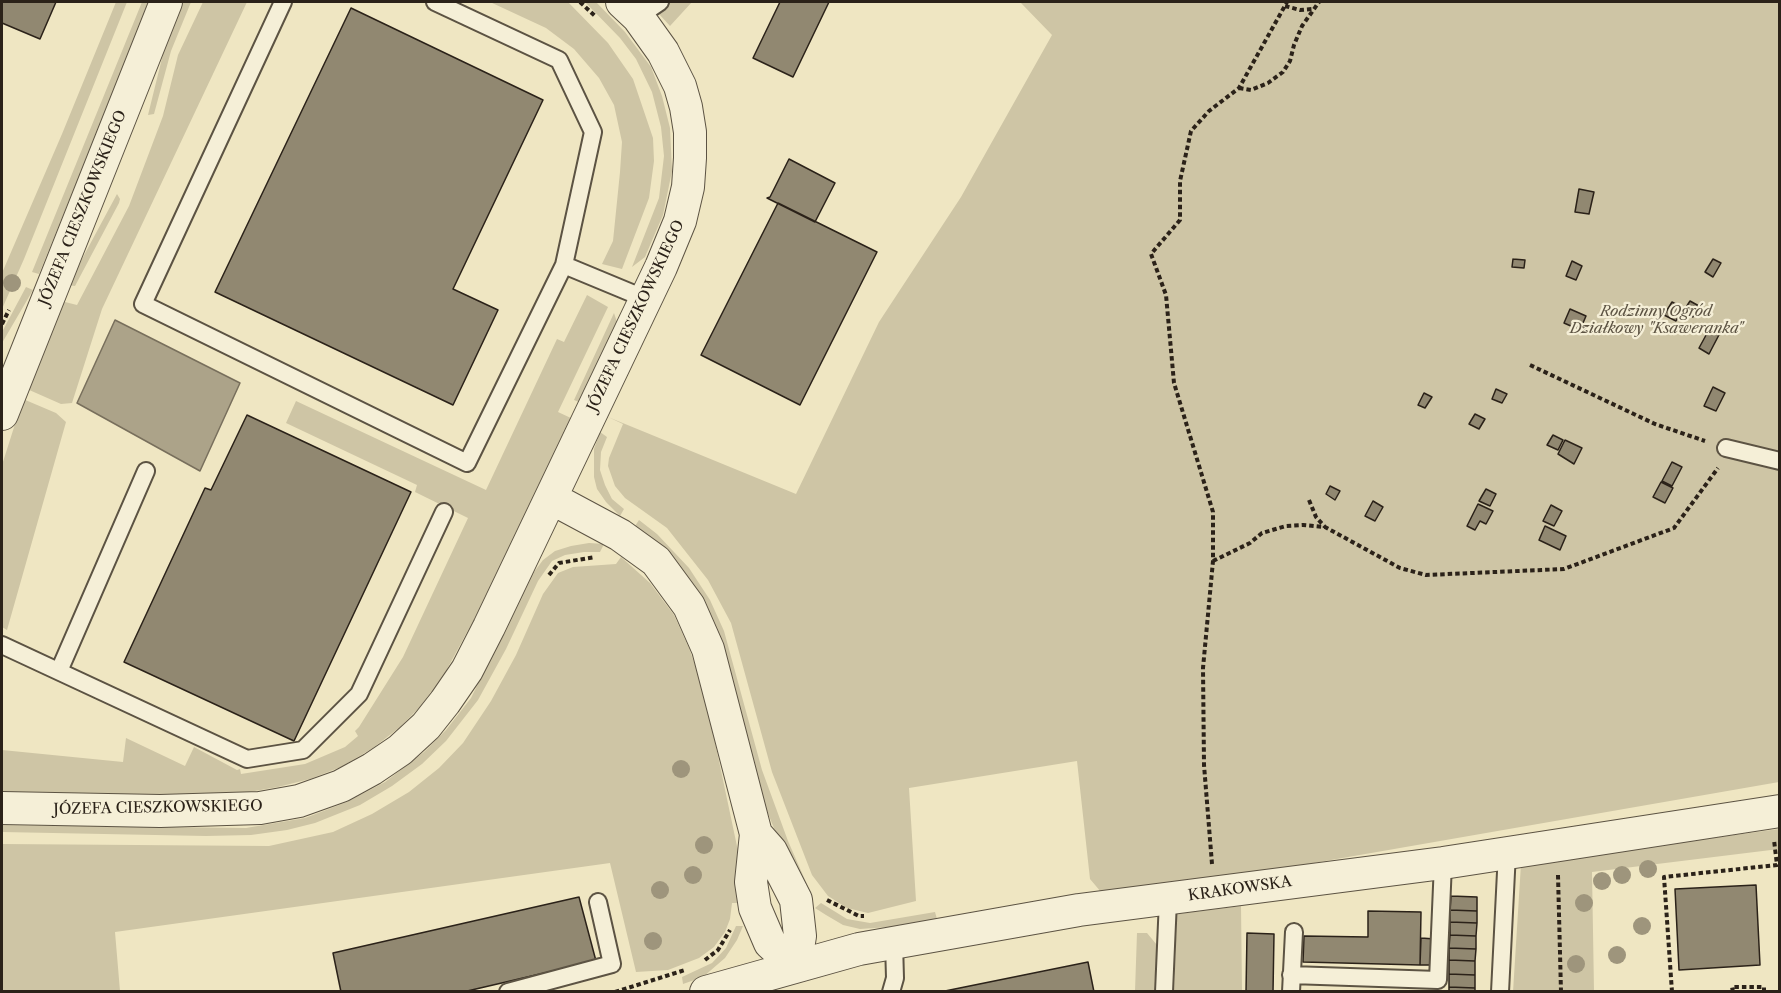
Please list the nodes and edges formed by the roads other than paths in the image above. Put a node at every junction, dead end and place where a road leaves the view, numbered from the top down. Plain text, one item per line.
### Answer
1 (166, 2) edge
2 (283, 2) edge
3 (435, 2) edge
4 (629, 9) edge
5 (564, 265) junction
6 (646, 299) junction
7 (2, 414) edge
8 (1728, 449) road end
9 (1779, 461) edge
10 (146, 471) dead end
11 (551, 498) junction
12 (444, 512) dead end
13 (2, 645) edge
14 (59, 671) junction
15 (2, 808) edge
16 (1779, 811) edge
17 (1507, 852) junction
18 (1443, 863) junction
19 (1168, 900) junction
20 (598, 902) dead end
21 (1294, 932) dead end
22 (894, 943) junction
23 (795, 966) junction
24 (699, 974) edge
25 (1291, 983) edge
26 (508, 992) edge
27 (891, 992) edge
28 (1164, 992) edge
29 (1500, 992) edge

1 - 7 street, JÓZEFA CIESZKOWSKIEGO
2 - 5 lane
3 - 5 lane
4 - 6 street, JÓZEFA CIESZKOWSKIEGO
5 - 6 lane
6 - 11 street, JÓZEFA CIESZKOWSKIEGO
8 - 9 lane
10 - 14 lane
11 - 15 street, JÓZEFA CIESZKOWSKIEGO
11 - 23 street
12 - 14 lane
13 - 14 lane
16 - 17 street, KRAKOWSKA
17 - 18 street, KRAKOWSKA
17 - 29 lane
18 - 19 street, KRAKOWSKA
18 - 25 lane
19 - 22 street, KRAKOWSKA
19 - 28 lane
20 - 26 lane
21 - 25 lane
22 - 23 street, KRAKOWSKA
22 - 27 lane
23 - 24 street, KRAKOWSKA

